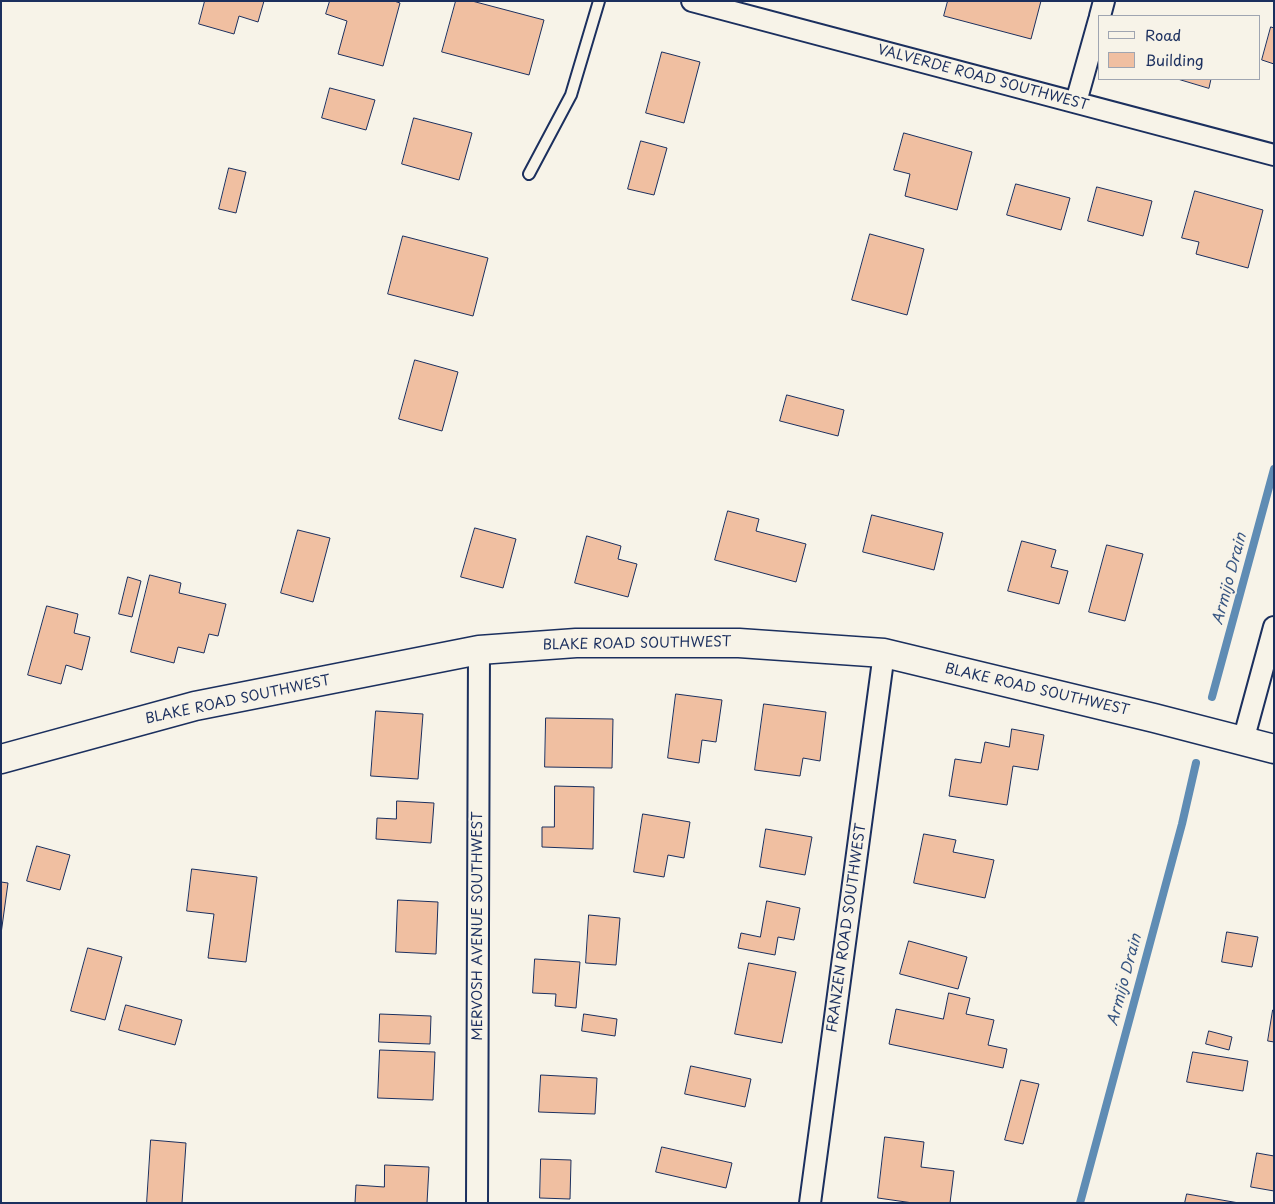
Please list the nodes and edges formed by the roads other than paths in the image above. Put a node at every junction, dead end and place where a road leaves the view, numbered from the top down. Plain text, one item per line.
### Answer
1 (598, 1) edge
2 (692, 1) edge
3 (1104, 1) edge
4 (1100, 15) edge
5 (1098, 22) edge
6 (1076, 102) junction
7 (1274, 155) edge
8 (529, 174) dead end
9 (1274, 627) edge
10 (479, 650) junction
11 (884, 653) junction
12 (1243, 741) junction
13 (1274, 749) edge
14 (1, 759) edge
15 (477, 1203) edge
16 (810, 1203) edge

1 - 8 lane
2 - 6 street, VALVERDE ROAD SOUTHWEST
3 - 4 street
5 - 6 street
6 - 7 street, VALVERDE ROAD SOUTHWEST
9 - 12 street
10 - 11 street, BLAKE ROAD SOUTHWEST
10 - 14 street, BLAKE ROAD SOUTHWEST
10 - 15 street, MERVOSH AVENUE SOUTHWEST
11 - 12 street, BLAKE ROAD SOUTHWEST
11 - 16 street, FRANZEN ROAD SOUTHWEST
12 - 13 street, BLAKE ROAD SOUTHWEST

